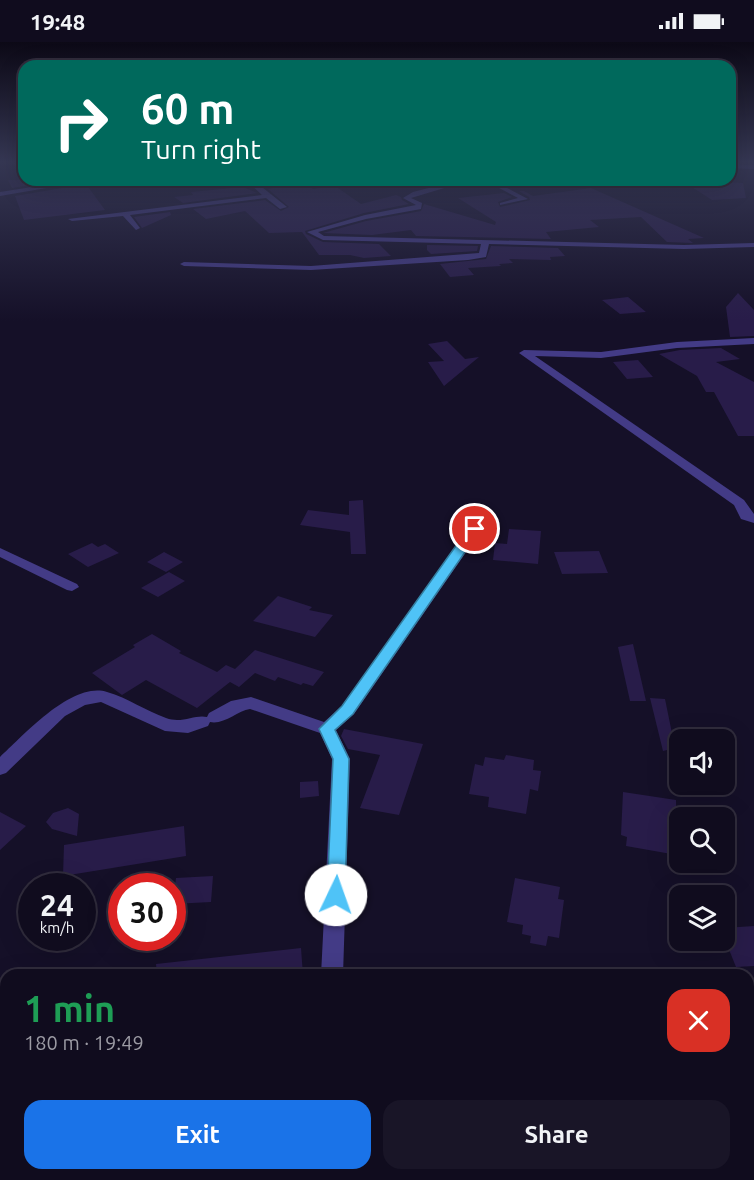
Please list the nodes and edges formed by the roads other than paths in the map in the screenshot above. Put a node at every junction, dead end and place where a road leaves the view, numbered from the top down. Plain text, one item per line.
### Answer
1 (115, 214) edge
2 (126, 214) edge
3 (380, 214) edge
4 (72, 219) dead end
5 (136, 228) dead end
6 (485, 243) junction
7 (754, 245) edge
8 (184, 264) dead end
9 (754, 341) edge
10 (754, 519) edge
11 (475, 529) dead end
12 (0, 552) edge
13 (72, 587) dead end
14 (327, 729) junction
15 (0, 768) edge
16 (332, 969) edge

1 - 4 street
2 - 5 street
3 - 6 street
6 - 7 street
6 - 8 street
9 - 10 street
11 - 14 street
12 - 13 street
14 - 15 street
14 - 16 street

